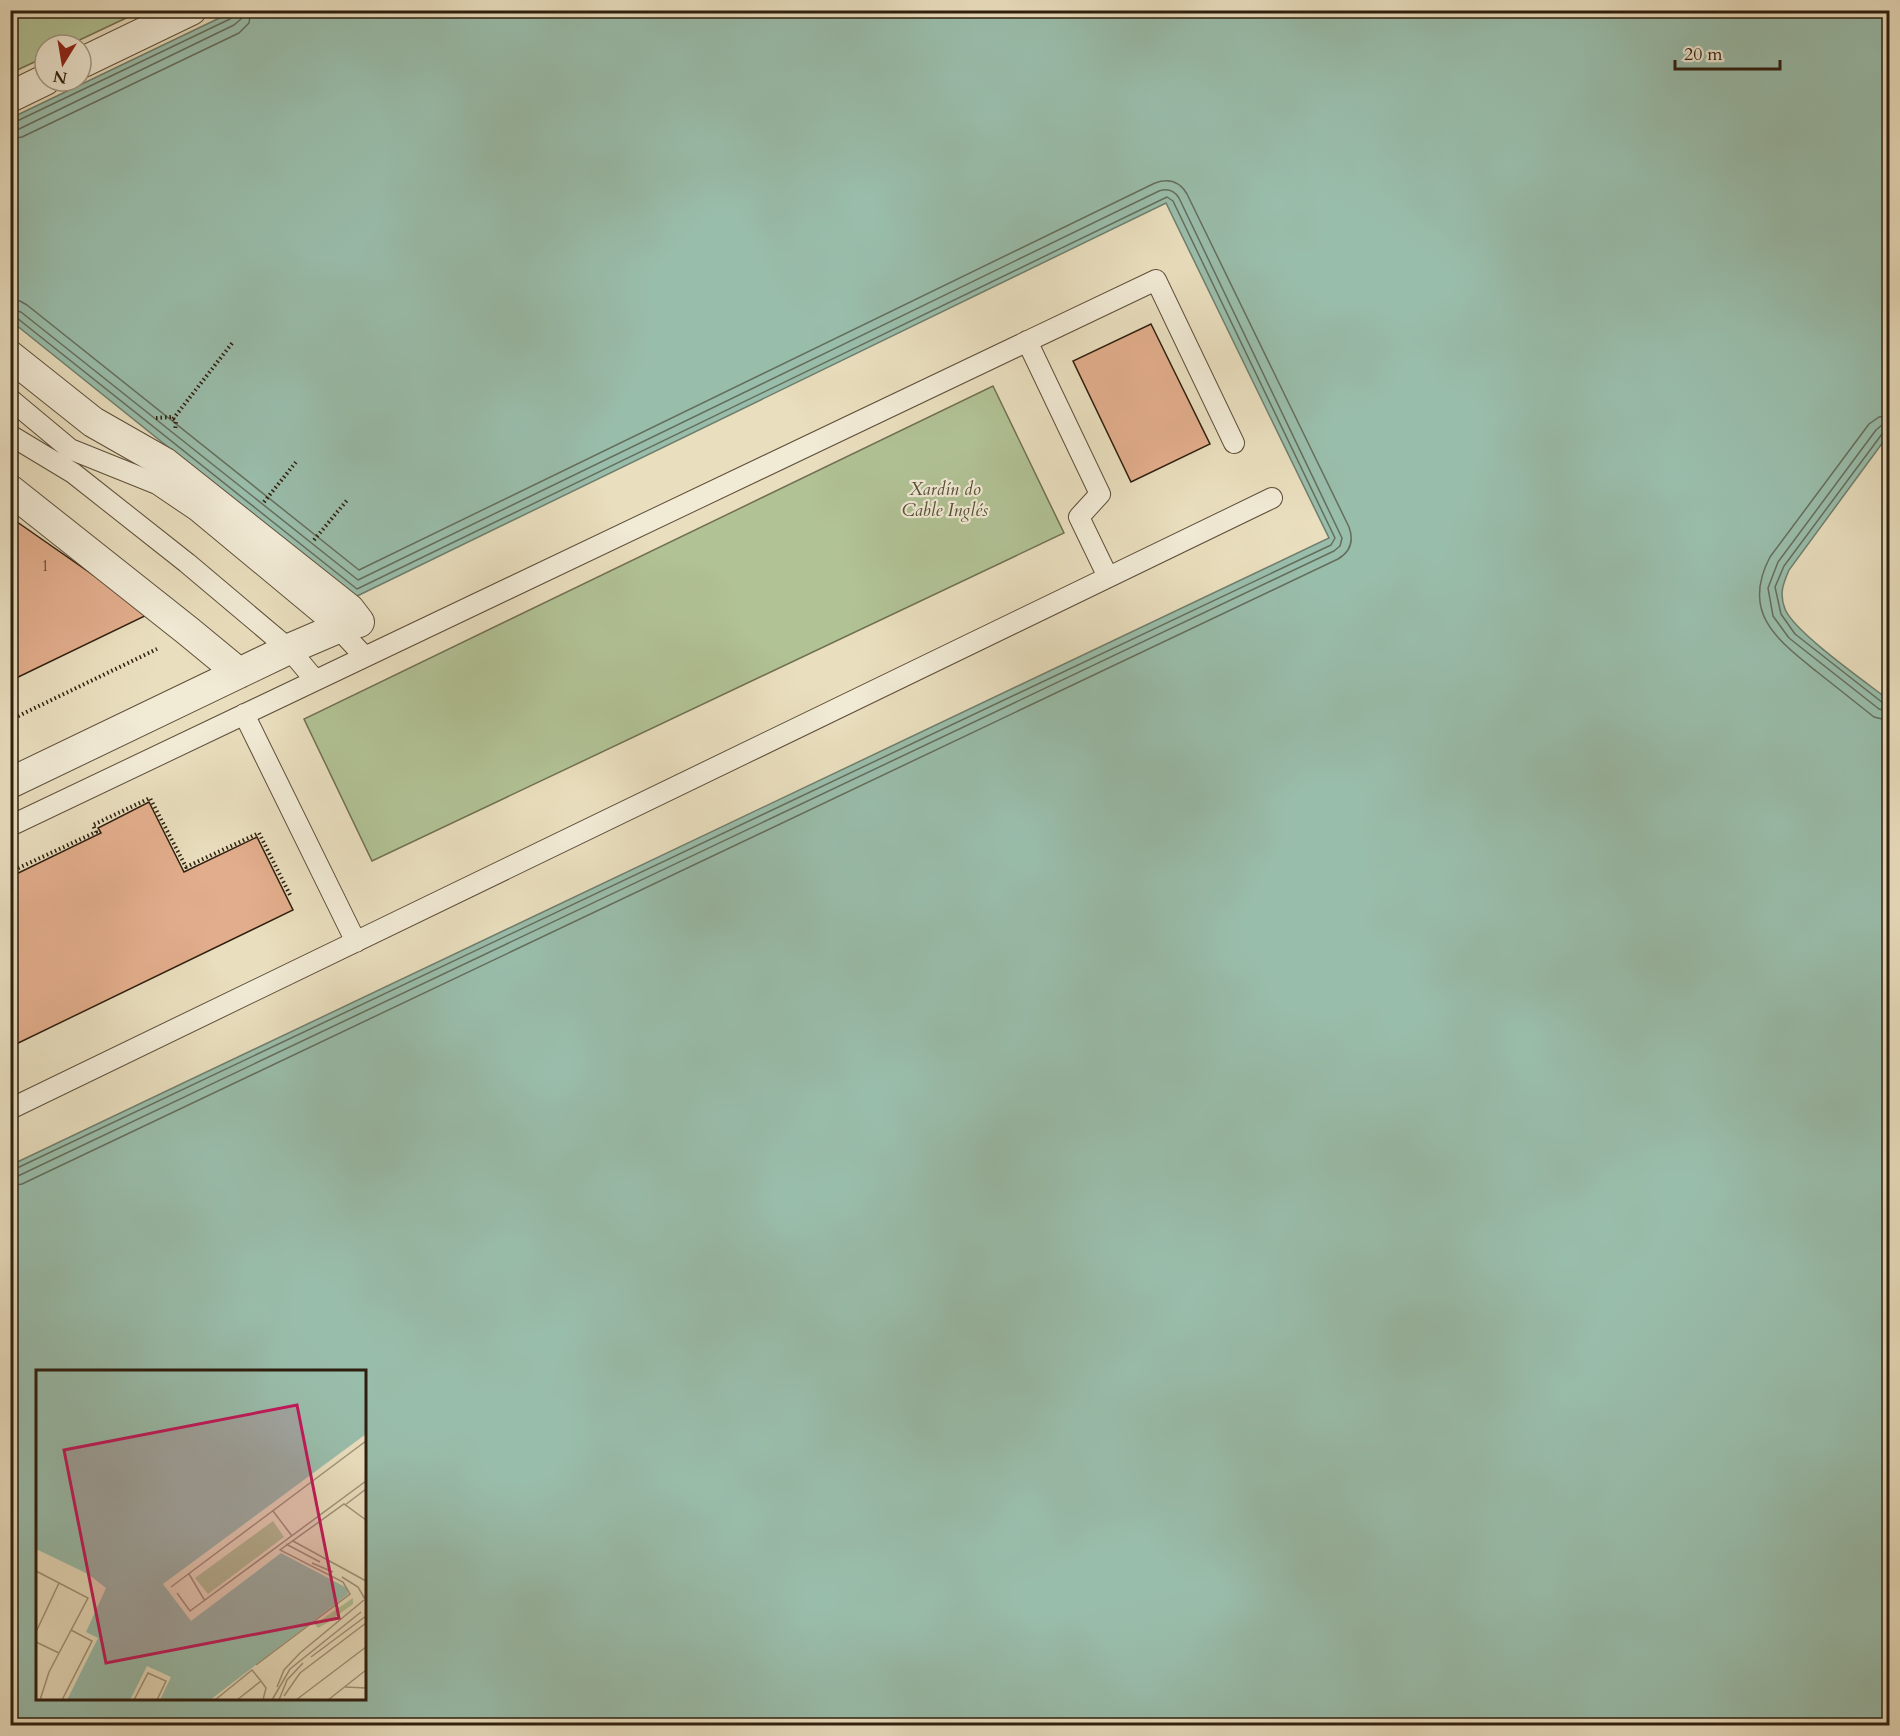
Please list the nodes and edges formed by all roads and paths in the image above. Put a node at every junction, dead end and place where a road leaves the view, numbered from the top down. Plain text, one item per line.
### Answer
1 (191, 10) edge
2 (93, 57) edge
3 (33, 85) edge
4 (10, 96) edge
5 (1027, 341) junction
6 (233, 342) dead end
7 (10, 356) edge
8 (10, 399) edge
9 (173, 419) dead end
10 (10, 435) edge
11 (1234, 443) dead end
12 (296, 462) dead end
13 (10, 489) edge
14 (1272, 498) dead end
15 (348, 499) dead end
16 (258, 510) dead end
17 (313, 541) dead end
18 (1108, 577) junction
19 (338, 628) junction
20 (188, 631) junction
21 (289, 649) junction
22 (364, 656) junction
23 (239, 673) junction
24 (315, 680) junction
25 (244, 714) junction
26 (10, 720) edge
27 (10, 783) edge
28 (10, 826) edge
29 (10, 872) edge
30 (290, 895) dead end
31 (356, 942) junction
32 (10, 1109) edge

1 - 2 street
3 - 4 street
5 - 11 lane
5 - 18 lane
5 - 22 lane
6 - 9 path
7 - 19 street
8 - 19 lane
10 - 21 lane
12 - 16 path
13 - 20 street
14 - 18 lane
15 - 17 path
18 - 31 lane
19 - 21 street
19 - 22 lane
20 - 23 street
20 - 26 path
21 - 23 street
21 - 24 lane
22 - 24 lane
23 - 27 street
24 - 25 lane
25 - 28 lane
25 - 31 lane
29 - 30 path
31 - 32 lane

